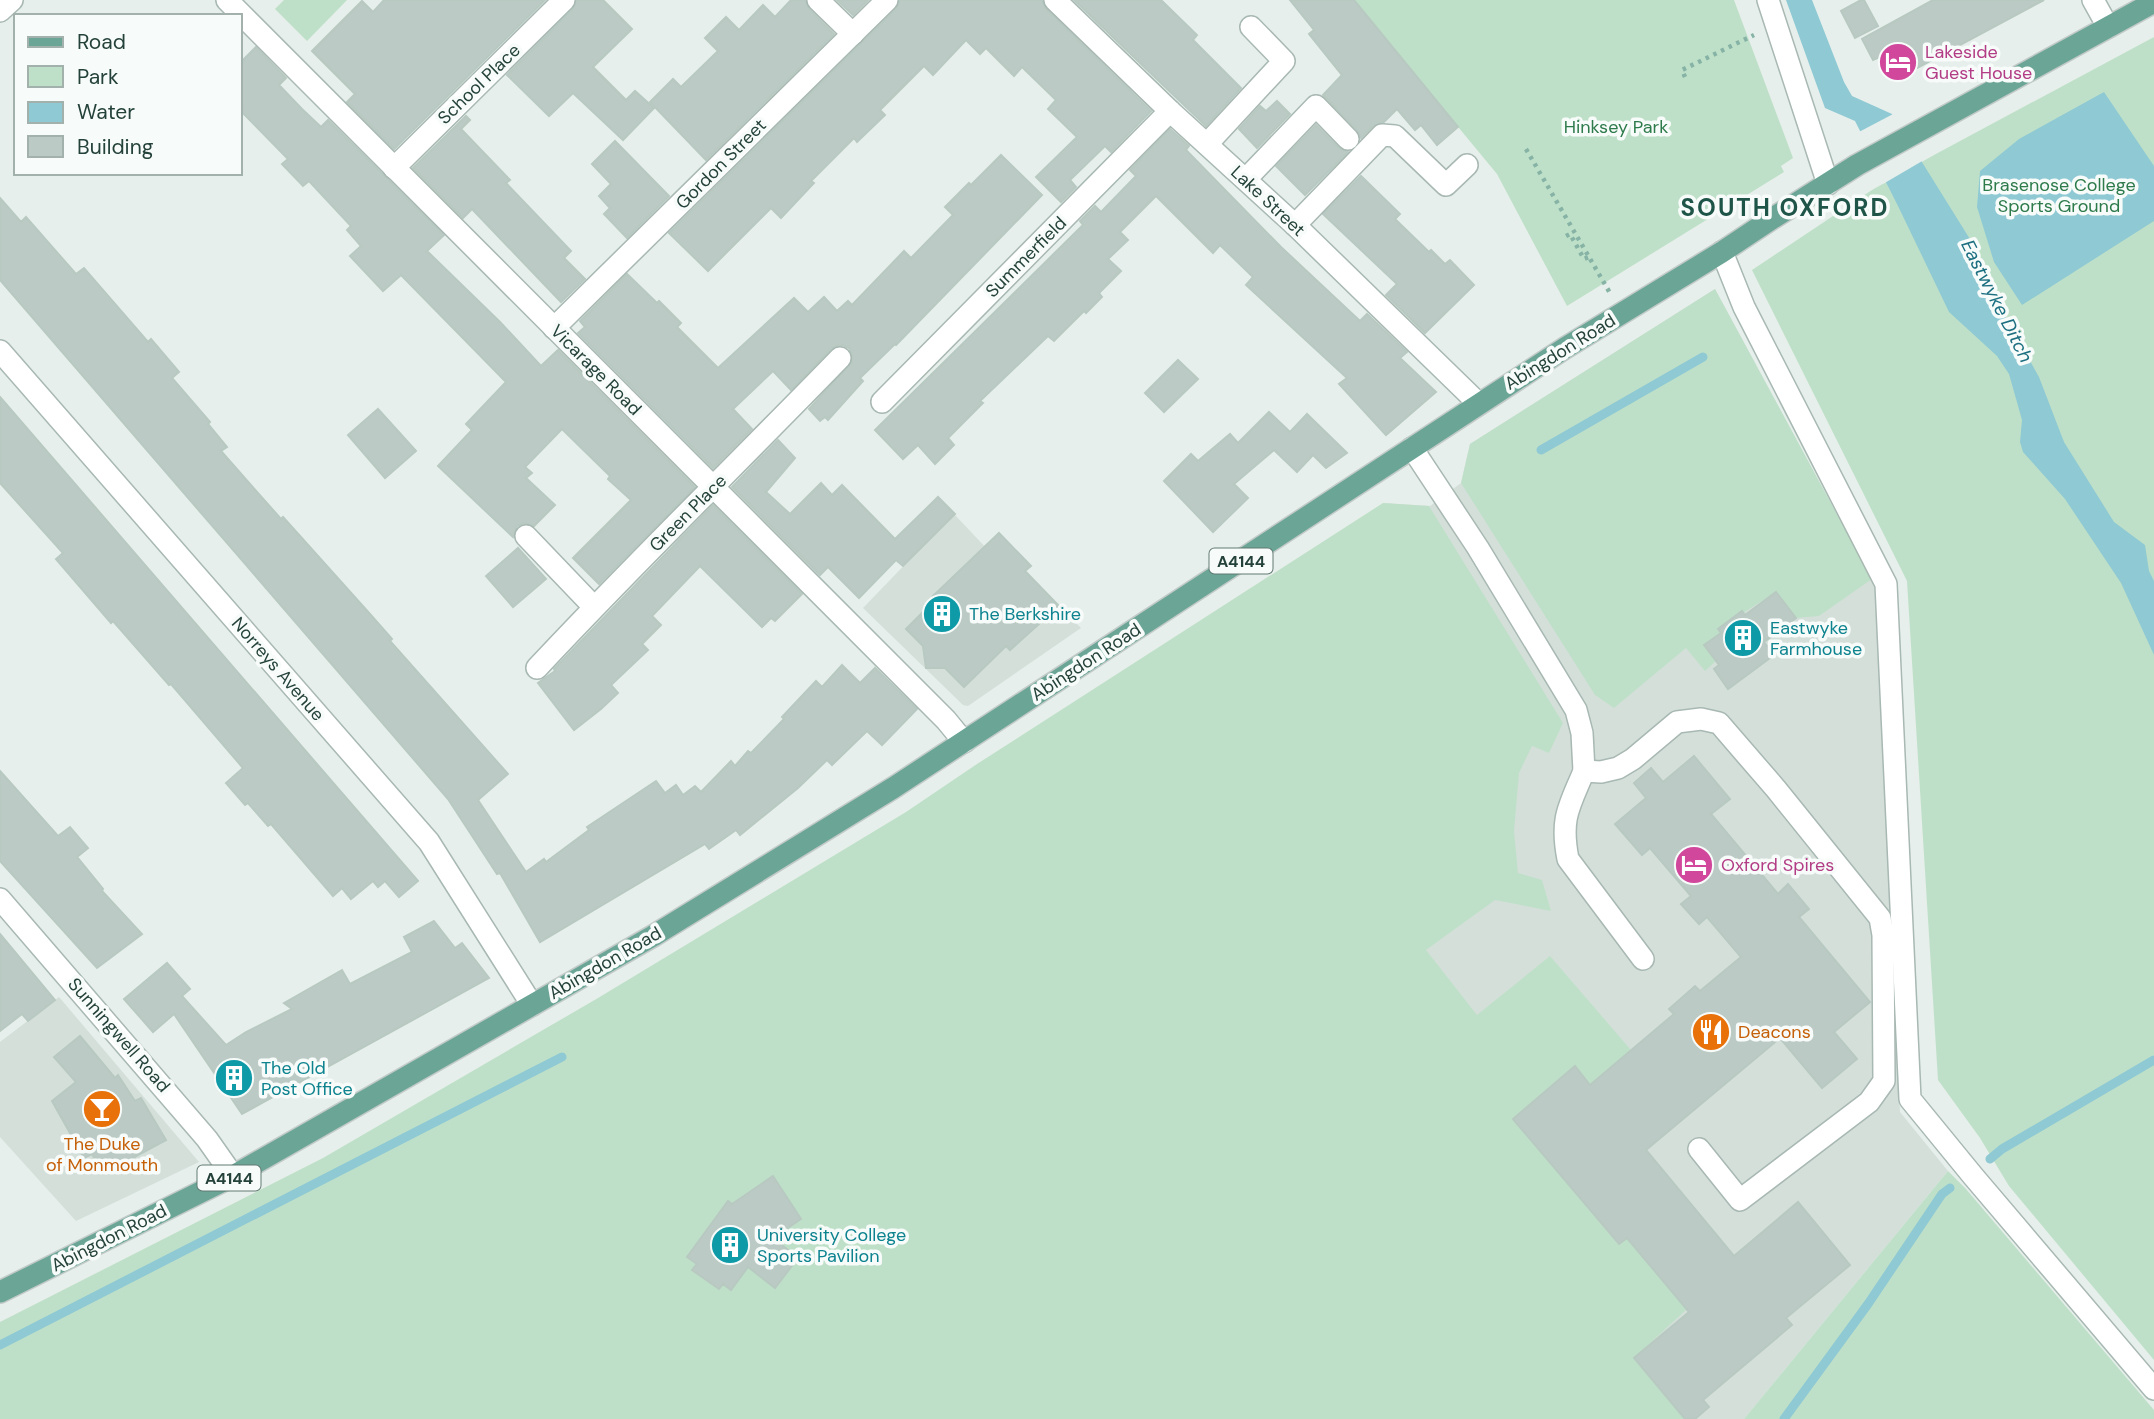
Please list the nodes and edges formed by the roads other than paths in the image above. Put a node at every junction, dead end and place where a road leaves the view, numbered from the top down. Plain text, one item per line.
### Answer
1 (12, 0) edge
2 (564, 0) edge
3 (818, 0) edge
4 (887, 0) edge
5 (1055, 0) edge
6 (1768, 0) edge
7 (2093, 0) edge
8 (2154, 2) edge
9 (237, 3) edge
10 (0, 11) edge
11 (1251, 27) dead end
12 (2108, 27) junction
13 (853, 34) junction
14 (1170, 111) junction
15 (1349, 139) dead end
16 (1207, 144) junction
17 (1466, 165) dead end
18 (394, 167) junction
19 (1246, 179) junction
20 (1828, 184) junction
21 (1295, 225) junction
22 (1722, 252) junction
23 (554, 328) junction
24 (0, 351) edge
25 (840, 358) dead end
26 (882, 402) dead end
27 (1479, 404) junction
28 (1412, 447) junction
29 (714, 488) junction
30 (526, 536) dead end
31 (594, 607) junction
32 (537, 668) dead end
33 (964, 742) junction
34 (1584, 771) junction
35 (0, 899) edge
36 (1643, 959) dead end
37 (532, 1005) junction
38 (1699, 1149) dead end
39 (233, 1176) junction
40 (0, 1293) edge
41 (2154, 1389) edge

1 - 10 street
2 - 18 street, School Place
3 - 13 street
4 - 13 street, Gordon Street
5 - 14 street, Lake Street
6 - 20 street
7 - 12 street
8 - 12 main road, Abingdon Road / A4144
9 - 18 street, Vicarage Road
11 - 16 street
12 - 20 main road, Abingdon Road / A4144
13 - 23 street, Gordon Street
14 - 16 street, Lake Street
14 - 26 street, Summerfield
15 - 19 street
16 - 19 street, Lake Street
17 - 21 street
18 - 23 street, Vicarage Road
19 - 21 street, Lake Street
20 - 22 main road, Abingdon Road / A4144
21 - 27 street, Lake Street
22 - 27 main road, Abingdon Road / A4144
22 - 41 street
23 - 29 street, Vicarage Road
24 - 37 street, Norreys Avenue
25 - 29 street, Green Place
27 - 28 main road, Abingdon Road / A4144
28 - 33 main road, Abingdon Road / A4144
28 - 34 street
29 - 31 street, Green Place
29 - 33 street, Vicarage Road
30 - 31 street
31 - 32 street, Green Place
33 - 37 main road, Abingdon Road / A4144
34 - 36 street
34 - 38 street
35 - 39 street, Sunningwell Road
37 - 39 main road, Abingdon Road / A4144
39 - 40 main road, Abingdon Road / A4144

